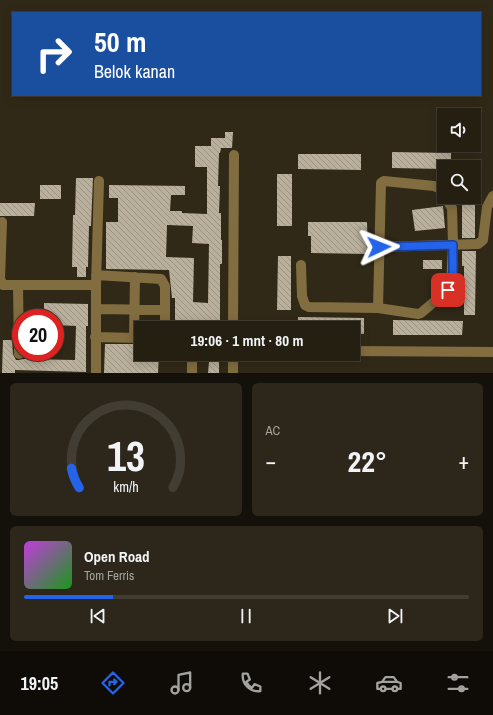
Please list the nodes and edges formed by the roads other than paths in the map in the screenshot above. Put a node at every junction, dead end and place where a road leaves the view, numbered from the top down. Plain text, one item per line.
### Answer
1 (234, 155) dead end
2 (99, 181) dead end
3 (437, 188) edge
4 (493, 196) edge
5 (449, 204) edge
6 (2, 222) dead end
7 (453, 245) junction
8 (379, 247) junction
9 (301, 265) dead end
10 (135, 277) junction
11 (96, 280) junction
12 (18, 285) junction
13 (378, 308) junction
14 (18, 309) edge
15 (96, 309) junction
16 (134, 310) junction
17 (165, 310) junction
18 (136, 321) edge
19 (165, 321) edge
20 (233, 321) edge
21 (95, 337) junction
22 (134, 338) edge
23 (360, 351) edge
24 (493, 352) edge
25 (192, 361) edge
26 (233, 361) edge
27 (96, 373) edge
28 (192, 373) edge
29 (233, 373) edge

1 - 20 street
2 - 11 street
3 - 8 street
4 - 7 street
5 - 7 street
6 - 12 street
7 - 8 street
7 - 13 street
8 - 13 street
9 - 13 street
10 - 11 street
10 - 16 street
10 - 17 street
11 - 12 street
11 - 15 street
12 - 14 street
15 - 16 street
15 - 21 street
16 - 17 street
16 - 18 street
17 - 19 street
21 - 22 street
21 - 27 street
23 - 24 street
25 - 28 street
26 - 29 street

